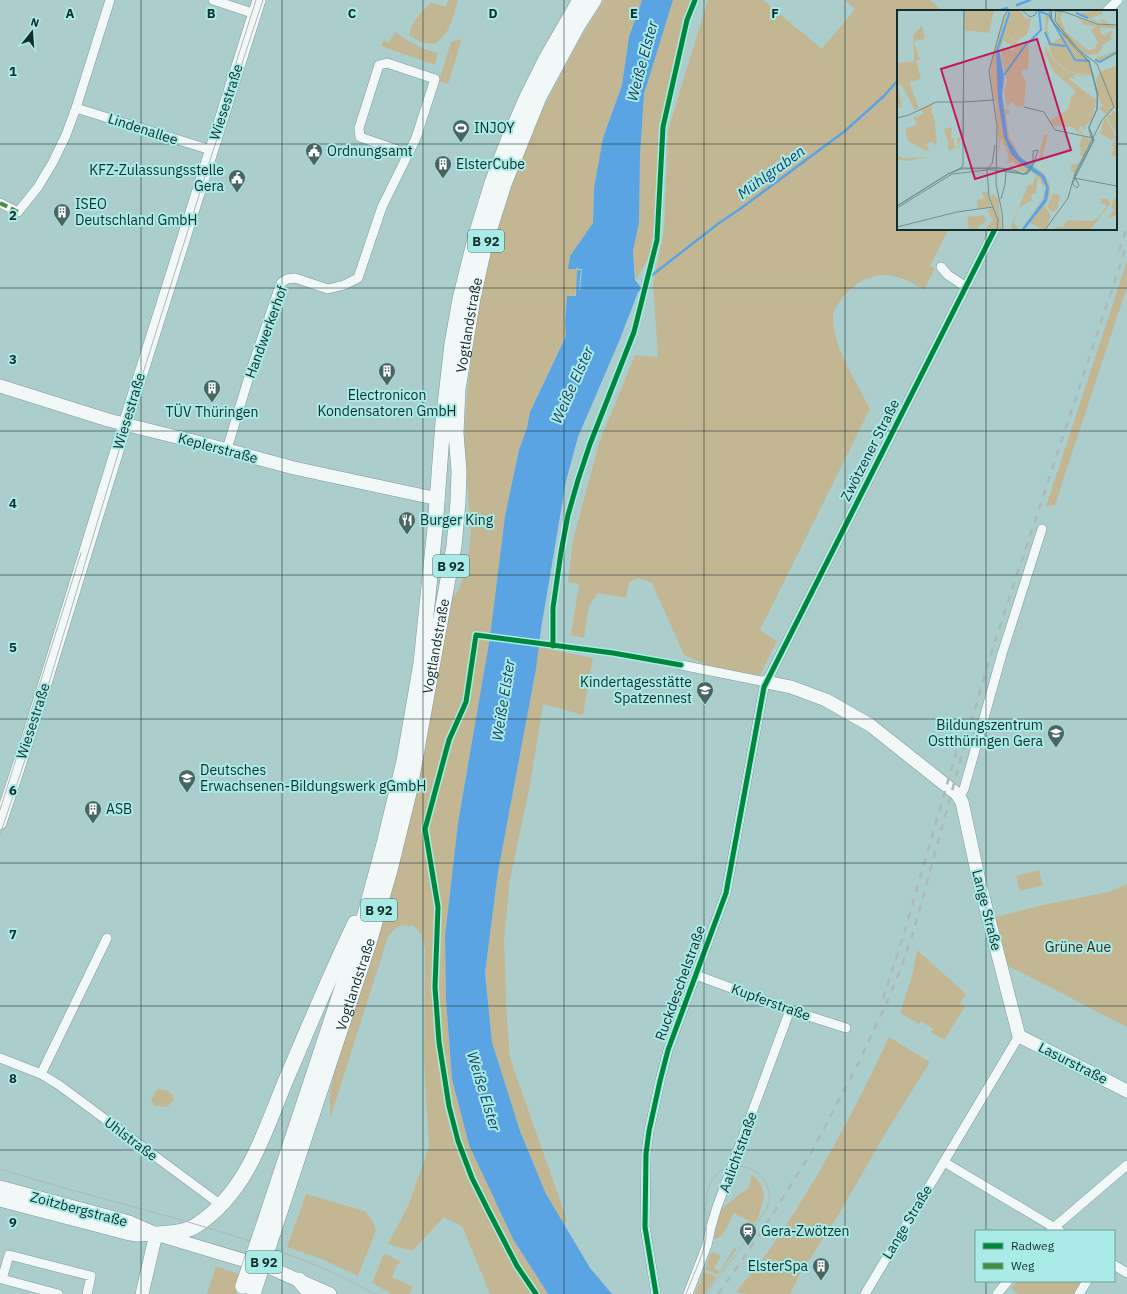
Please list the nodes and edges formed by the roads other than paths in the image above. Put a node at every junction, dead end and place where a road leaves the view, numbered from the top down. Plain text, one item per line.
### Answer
1 (110, 0) edge
2 (213, 0) edge
3 (259, 0) edge
4 (580, 0) edge
5 (594, 0) edge
6 (1118, 0) edge
7 (1108, 10) edge
8 (255, 14) junction
9 (76, 108) junction
10 (211, 150) junction
11 (409, 154) junction
12 (0, 203) edge
13 (994, 230) edge
14 (940, 267) dead end
15 (966, 287) junction
16 (0, 386) edge
17 (125, 424) junction
18 (227, 449) junction
19 (438, 499) junction
20 (458, 502) junction
21 (1042, 529) dead end
22 (681, 665) dead end
23 (766, 682) junction
24 (960, 796) junction
25 (0, 823) edge
26 (373, 885) junction
27 (107, 938) dead end
28 (696, 975) junction
29 (790, 1010) junction
30 (846, 1028) dead end
31 (1019, 1036) junction
32 (0, 1058) edge
33 (41, 1074) junction
34 (1127, 1091) edge
35 (944, 1162) junction
36 (1127, 1165) edge
37 (0, 1187) edge
38 (0, 1200) edge
39 (221, 1205) junction
40 (1054, 1230) edge
41 (267, 1231) junction
42 (156, 1234) junction
43 (1115, 1267) edge
44 (1127, 1273) edge
45 (299, 1280) junction
46 (1007, 1282) edge
47 (1086, 1282) edge
48 (248, 1291) edge
49 (1002, 1292) edge
50 (58, 1294) edge
51 (87, 1294) edge
52 (142, 1294) edge
53 (312, 1294) edge
54 (330, 1294) edge
55 (656, 1294) edge
56 (688, 1294) edge
57 (865, 1294) edge
58 (1079, 1294) edge

1 - 9 street
2 - 8 street
3 - 8 street, Wiesestraße
4 - 19 main road, Vogtlandstraße / B 92
5 - 20 main road, Vogtlandstraße / B 92
6 - 7 street
8 - 10 street, Wiesestraße
9 - 10 street, Lindenallee
9 - 12 street
10 - 17 street, Wiesestraße
11 - 11 street, Handwerkerhof
11 - 18 street, Handwerkerhof
13 - 15 street, Zwötzener Straße
14 - 15 street
15 - 23 street, Zwötzener Straße
16 - 17 street, Keplerstraße
17 - 18 street, Keplerstraße
17 - 25 street, Wiesestraße
18 - 19 street, Keplerstraße
19 - 20 main road
19 - 26 main road, Vogtlandstraße / B 92
20 - 41 main road, Vogtlandstraße / B 92
21 - 24 street
22 - 23 street
23 - 24 street
23 - 28 street, Ruckdeschelstraße
24 - 31 street, Lange Straße
26 - 39 main road
26 - 41 main road, Vogtlandstraße / B 92
27 - 33 street
28 - 29 street, Kupferstraße
28 - 55 street, Ruckdeschelstraße
29 - 30 street, Kupferstraße
29 - 56 street, Aalichtstraße
31 - 34 street, Lasurstraße
31 - 35 street, Lange Straße
32 - 33 street, Uhlstraße
33 - 39 street, Uhlstraße
35 - 40 street
35 - 57 street, Lange Straße
36 - 40 street
37 - 42 street, Zoitzbergstraße
38 - 42 street, Zoitzbergstraße
39 - 42 main road
41 - 48 main road, Vogtlandstraße / B 92, bridge
42 - 45 street, Zoitzbergstraße
42 - 52 street
43 - 44 street
45 - 53 main road
45 - 54 street, Zoitzbergstraße
46 - 49 street
47 - 58 street
50 - 51 street

